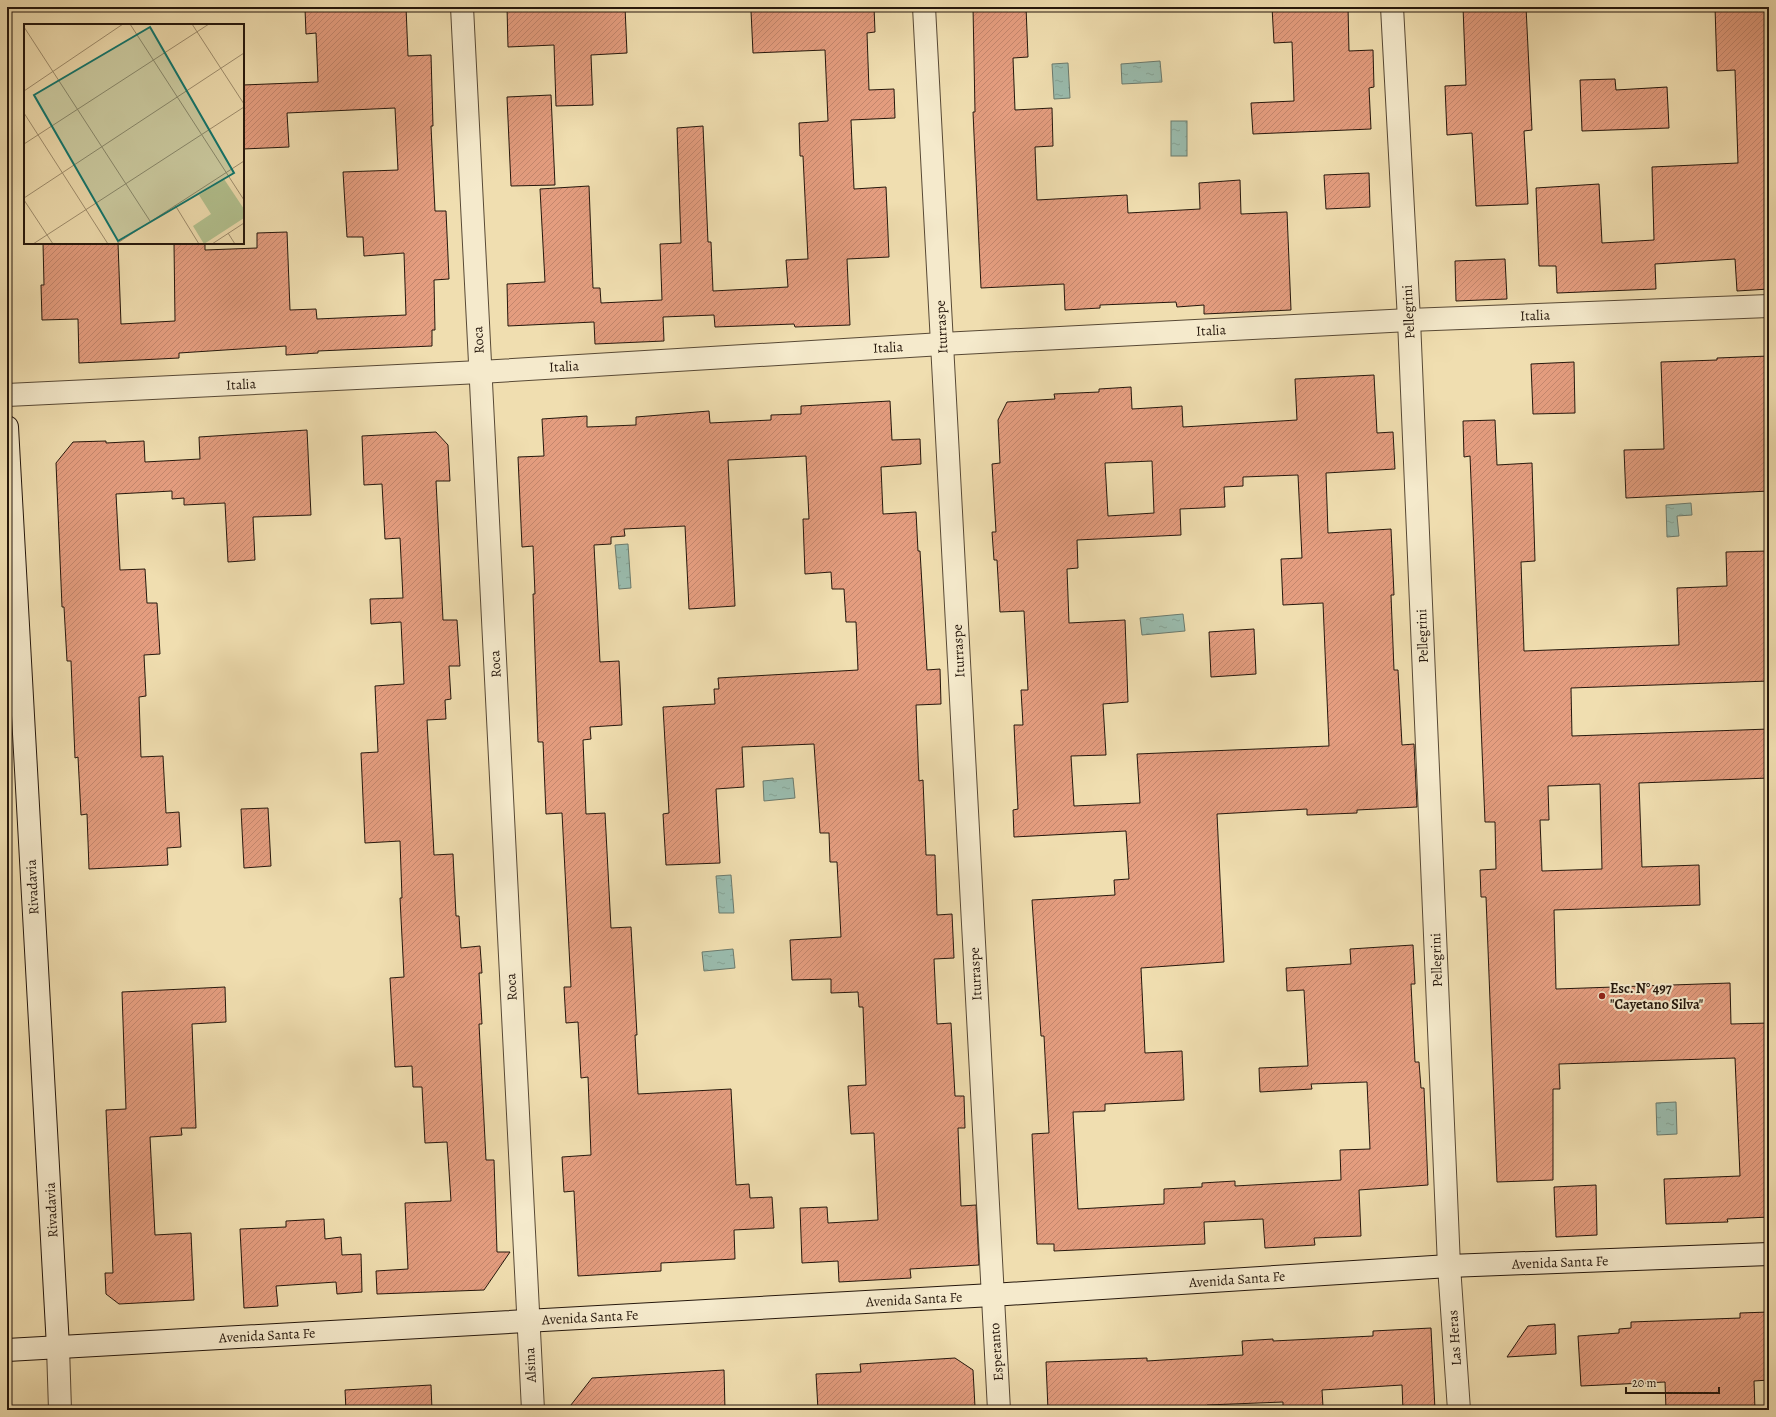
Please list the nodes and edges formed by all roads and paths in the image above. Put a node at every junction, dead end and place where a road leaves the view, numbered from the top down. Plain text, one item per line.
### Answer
1 (462, 7) edge
2 (924, 7) edge
3 (1392, 7) edge
4 (1769, 306) edge
5 (1409, 320) junction
6 (942, 344) junction
7 (480, 372) junction
8 (7, 395) edge
9 (7, 427) edge
10 (15, 705) edge
11 (1769, 1254) edge
12 (1449, 1266) junction
13 (992, 1295) junction
14 (528, 1320) junction
15 (58, 1347) junction
16 (7, 1350) edge
17 (60, 1410) edge
18 (533, 1410) edge
19 (999, 1410) edge
20 (1459, 1410) edge

1 - 7 street, Roca
2 - 6 street, Iturraspe
3 - 5 street, Pellegrini
4 - 5 street, Italia
5 - 6 street, Italia
5 - 12 street, Pellegrini
6 - 7 street, Italia
6 - 13 street, Iturraspe
7 - 8 street, Italia
7 - 14 street, Roca
9 - 10 street, Rivadavia
10 - 15 street, Rivadavia
11 - 12 street, Avenida Santa Fe
12 - 13 street, Avenida Santa Fe
12 - 20 street, Las Heras
13 - 14 street, Avenida Santa Fe
13 - 19 street, Esperanto
14 - 15 street, Avenida Santa Fe
14 - 18 street, Alsina
15 - 16 street, Avenida Santa Fe
15 - 17 street, Rivadavia

